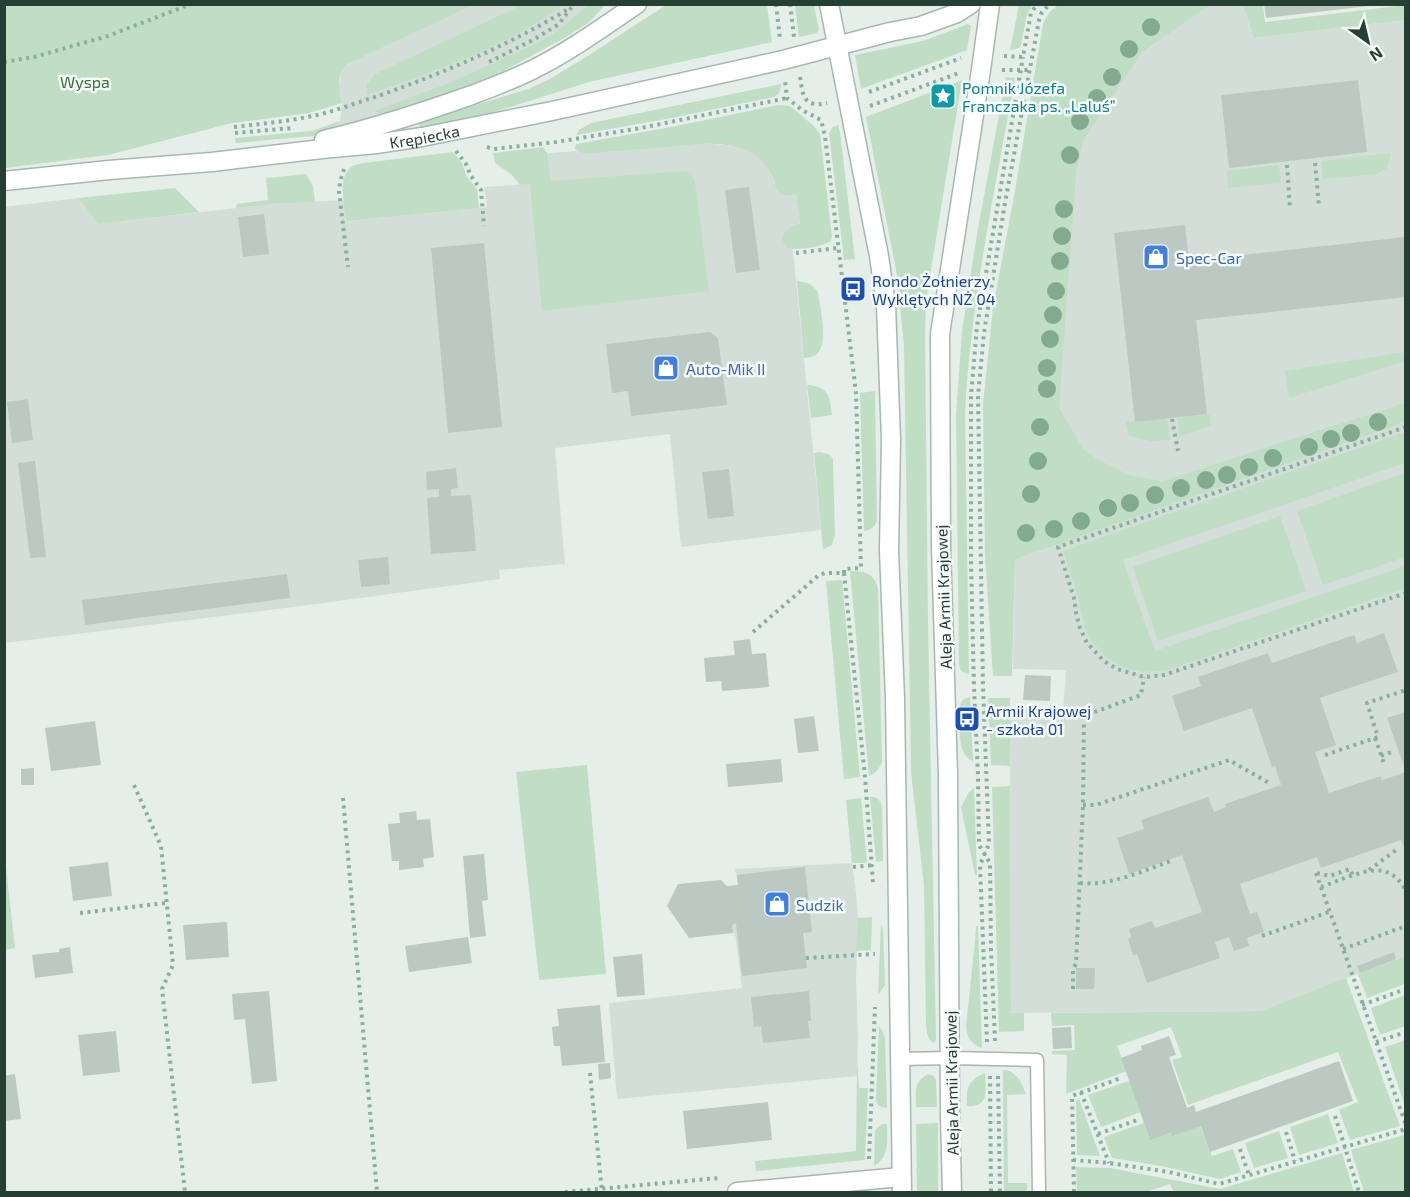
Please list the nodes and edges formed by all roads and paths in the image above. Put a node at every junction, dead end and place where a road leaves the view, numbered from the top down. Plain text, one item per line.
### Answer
1 (637, 4) edge
2 (790, 4) edge
3 (829, 4) edge
4 (971, 4) edge
5 (990, 4) edge
6 (1037, 4) edge
7 (1050, 4) edge
8 (192, 5) edge
9 (574, 5) edge
10 (837, 45) junction
11 (796, 56) junction
12 (1023, 57) junction
13 (4, 62) edge
14 (488, 63) dead end
15 (982, 63) junction
16 (1021, 70) junction
17 (1030, 70) junction
18 (788, 98) dead end
19 (849, 105) junction
20 (820, 120) junction
21 (296, 128) dead end
22 (452, 146) dead end
23 (253, 157) junction
24 (1315, 163) dead end
25 (346, 165) dead end
26 (1287, 165) dead end
27 (4, 181) edge
28 (1319, 206) dead end
29 (1290, 208) dead end
30 (484, 226) dead end
31 (838, 248) junction
32 (796, 253) dead end
33 (348, 267) dead end
34 (1172, 419) dead end
35 (1406, 427) edge
36 (1178, 451) dead end
37 (844, 573) junction
38 (1404, 594) edge
39 (1406, 602) edge
40 (753, 632) dead end
41 (1144, 677) junction
42 (1406, 690) edge
43 (1375, 738) junction
44 (1394, 751) dead end
45 (1325, 755) dead end
46 (1381, 756) junction
47 (1384, 766) dead end
48 (1269, 783) dead end
49 (134, 785) dead end
50 (343, 798) dead end
51 (1083, 805) junction
52 (1398, 848) dead end
53 (985, 854) junction
54 (1172, 861) dead end
55 (1368, 871) junction
56 (1353, 876) junction
57 (1080, 883) junction
58 (874, 885) dead end
59 (1321, 887) junction
60 (1406, 890) edge
61 (166, 903) junction
62 (1329, 912) junction
63 (80, 913) dead end
64 (1406, 926) edge
65 (1262, 936) dead end
66 (1343, 949) junction
67 (807, 958) dead end
68 (875, 965) dead end
69 (1073, 989) dead end
70 (1406, 989) edge
71 (875, 1000) dead end
72 (1362, 1005) junction
73 (1406, 1032) edge
74 (1376, 1042) junction
75 (951, 1058) junction
76 (900, 1059) junction
77 (992, 1059) junction
78 (590, 1073) dead end
79 (1122, 1078) dead end
80 (1081, 1092) junction
81 (1335, 1116) dead end
82 (1137, 1120) dead end
83 (1406, 1127) edge
84 (1286, 1132) dead end
85 (1098, 1134) junction
86 (1345, 1146) junction
87 (1240, 1149) dead end
88 (1073, 1160) junction
89 (1295, 1161) junction
90 (1109, 1163) junction
91 (1249, 1174) junction
92 (869, 1179) junction
93 (901, 1185) edge
94 (185, 1192) edge
95 (377, 1192) edge
96 (602, 1192) edge
97 (737, 1192) edge
98 (952, 1192) edge
99 (991, 1192) edge
100 (1000, 1192) edge
101 (1039, 1192) edge
102 (1074, 1192) edge
103 (1359, 1192) edge

1 - 23 street
2 - 11 path
3 - 10 street
4 - 10 street, Krępiecka
5 - 15 street, Aleja Armii Krajowej
6 - 12 path
7 - 17 path
8 - 13 path
9 - 14 path
9 - 21 path
10 - 11 street, Krępiecka
10 - 19 street
11 - 19 path
11 - 23 street, Krępiecka
12 - 15 path
12 - 16 path
15 - 16 path
15 - 19 path
15 - 19 path
15 - 75 street, Aleja Armii Krajowej
16 - 17 path
16 - 53 path
17 - 53 path
18 - 20 path
19 - 20 path
19 - 76 street
20 - 31 path
22 - 30 path
23 - 27 street, Krępiecka
24 - 28 path
25 - 33 path
26 - 29 path
31 - 32 path
31 - 37 path
34 - 36 path
35 - 41 path
37 - 40 path
37 - 58 path
38 - 39 path
38 - 41 path
41 - 51 path
42 - 43 path
43 - 45 path
43 - 46 path
44 - 46 path
46 - 47 path
48 - 51 path
49 - 61 path
50 - 95 path
51 - 57 path
52 - 55 path
53 - 77 path
53 - 77 path
54 - 57 path
55 - 56 path
55 - 60 path
56 - 59 path
56 - 59 path
57 - 69 path
59 - 62 path
61 - 63 path
61 - 94 path
62 - 65 path
62 - 66 path
64 - 66 path
66 - 72 path
67 - 68 path
70 - 72 path
71 - 92 path
72 - 74 path
73 - 74 path
74 - 83 path
75 - 76 lane
75 - 77 lane
75 - 98 street, Aleja Armii Krajowej
76 - 93 street
77 - 99 path
77 - 100 path
77 - 101 lane
78 - 96 path
79 - 80 path
80 - 85 path
80 - 88 path
81 - 86 path
82 - 85 path
83 - 86 path
84 - 89 path
85 - 90 path
86 - 89 path
86 - 103 path
87 - 91 path
88 - 90 path
88 - 102 path
89 - 91 path
90 - 91 path
92 - 93 street
92 - 97 street

